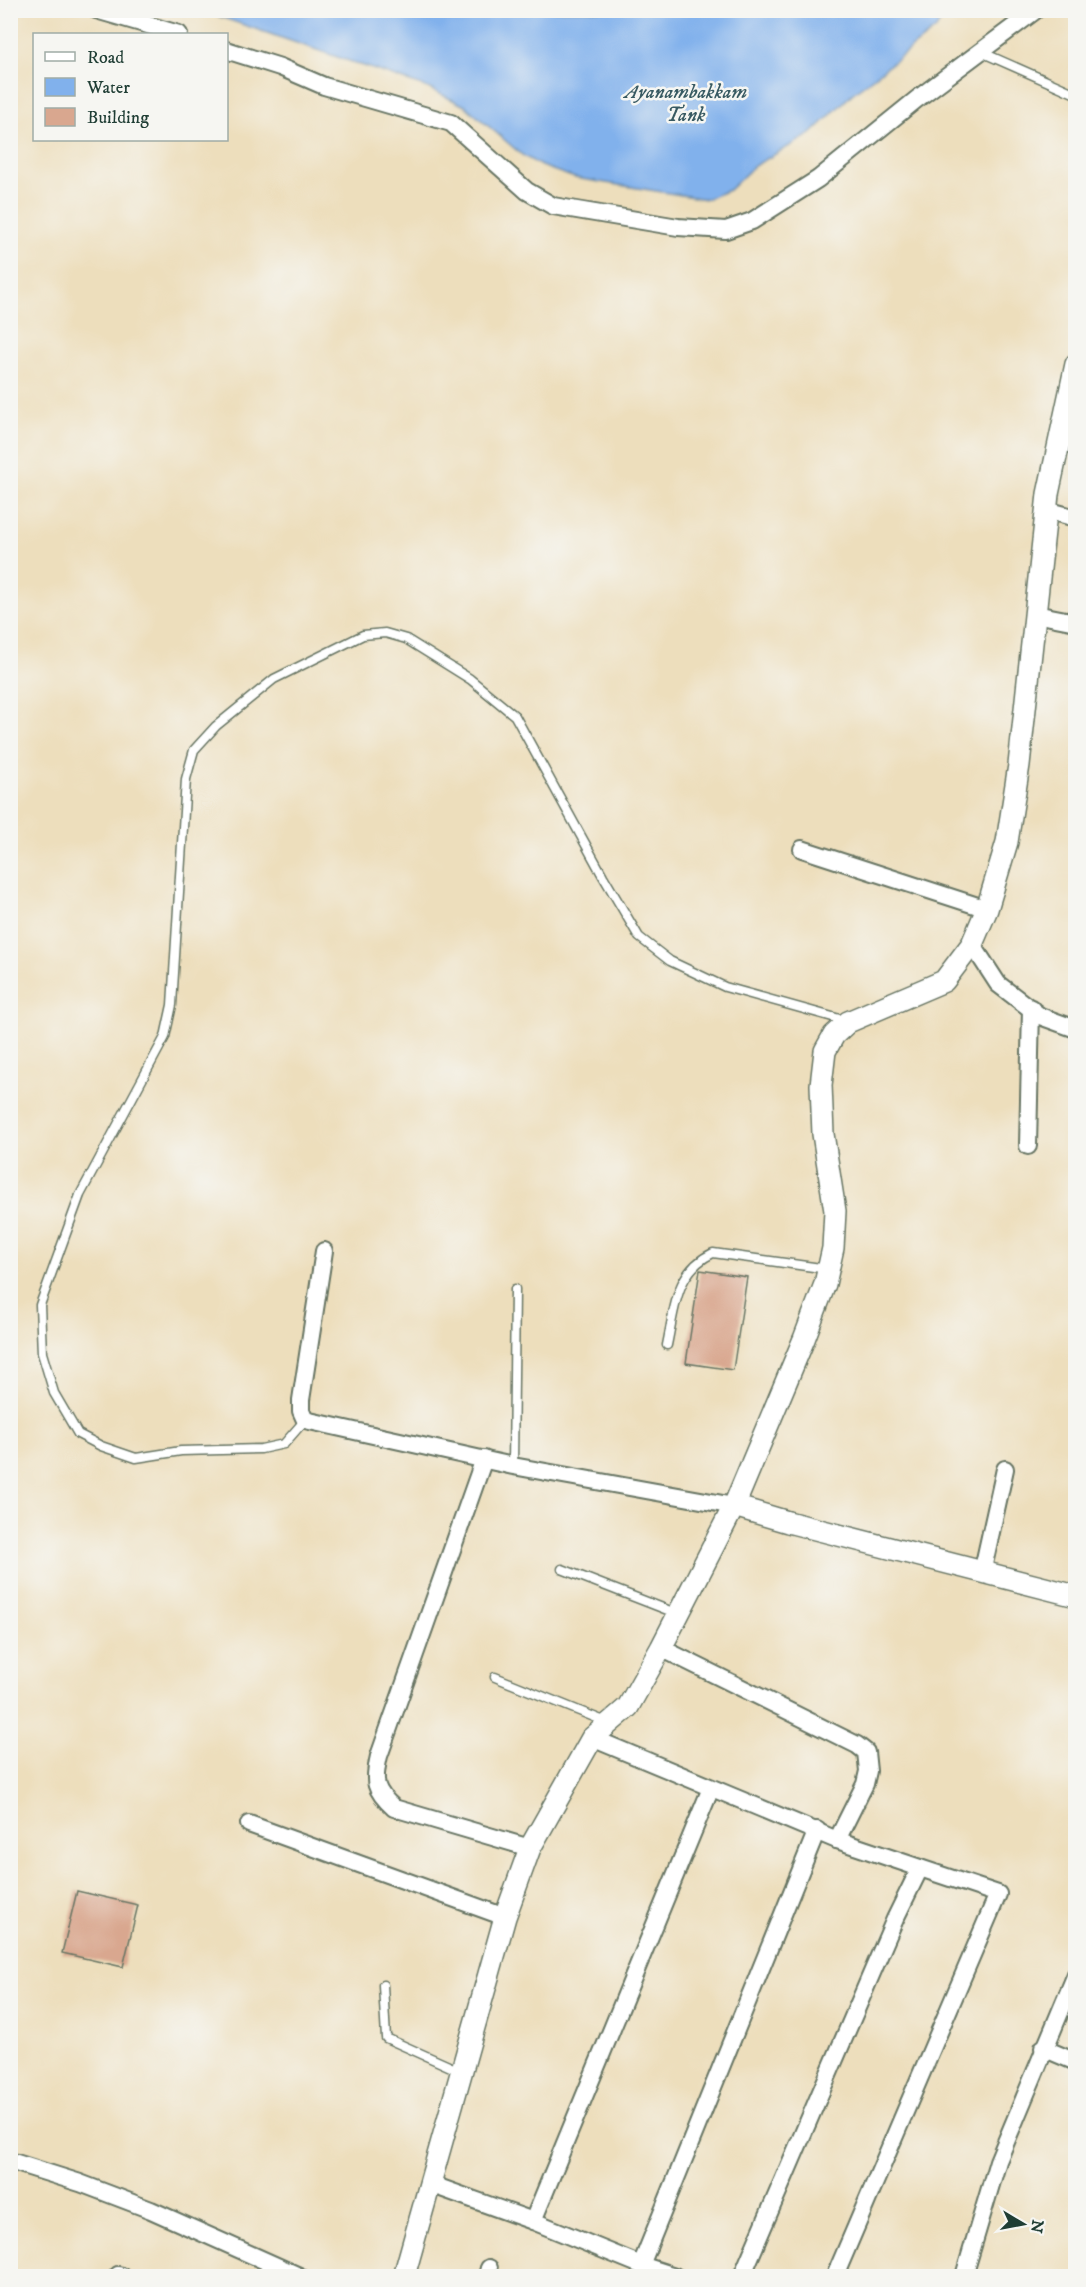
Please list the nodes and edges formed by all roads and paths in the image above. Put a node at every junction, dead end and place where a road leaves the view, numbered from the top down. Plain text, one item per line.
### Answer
1 (96, 10) edge
2 (1036, 10) edge
3 (176, 33) edge
4 (228, 51) edge
5 (981, 51) junction
6 (1076, 94) edge
7 (1075, 367) edge
8 (1046, 510) junction
9 (1076, 518) edge
10 (1035, 614) junction
11 (1076, 622) edge
12 (802, 849) dead end
13 (987, 909) junction
14 (972, 944) junction
15 (1031, 1008) junction
16 (848, 1022) junction
17 (1076, 1029) edge
18 (1028, 1146) dead end
19 (324, 1251) dead end
20 (829, 1269) junction
21 (515, 1289) dead end
22 (668, 1345) dead end
23 (305, 1420) junction
24 (484, 1460) junction
25 (513, 1466) junction
26 (1005, 1469) dead end
27 (734, 1506) junction
28 (562, 1569) dead end
29 (982, 1573) junction
30 (1076, 1596) edge
31 (678, 1614) junction
32 (661, 1648) junction
33 (495, 1677) dead end
34 (610, 1723) junction
35 (592, 1738) junction
36 (711, 1788) junction
37 (249, 1824) dead end
38 (817, 1830) junction
39 (837, 1840) junction
40 (530, 1848) junction
41 (920, 1868) junction
42 (506, 1917) junction
43 (1076, 1974) edge
44 (383, 1985) dead end
45 (1043, 2048) junction
46 (1076, 2062) edge
47 (463, 2072) junction
48 (10, 2161) edge
49 (430, 2184) junction
50 (533, 2221) junction
51 (641, 2265) junction
52 (299, 2277) edge
53 (404, 2277) edge
54 (675, 2277) edge
55 (742, 2277) edge
56 (835, 2277) edge
57 (964, 2277) edge

1 - 3 street
2 - 5 street
4 - 5 street
5 - 6 lane
7 - 8 street
8 - 9 street
8 - 10 street
10 - 11 street
10 - 13 street
12 - 13 street
13 - 14 street
14 - 15 street
14 - 16 street
15 - 17 street
15 - 18 street
16 - 20 street
16 - 23 lane
19 - 23 street
20 - 22 lane
20 - 27 street
21 - 25 lane
23 - 24 street
24 - 25 street
24 - 40 street
25 - 27 street
26 - 29 street
27 - 29 street
27 - 31 street
28 - 31 lane
29 - 30 street
31 - 32 street
32 - 34 street
32 - 39 street
33 - 34 lane
34 - 35 street
35 - 36 street
35 - 40 street
36 - 38 street
36 - 50 street
37 - 42 street
38 - 39 street
38 - 51 street
39 - 41 street
40 - 42 street
41 - 55 street
41 - 56 street
42 - 47 street
43 - 45 street
44 - 47 lane
45 - 46 street
45 - 57 street
47 - 49 street
48 - 52 street
49 - 50 street
49 - 53 street
50 - 51 street
51 - 54 street

